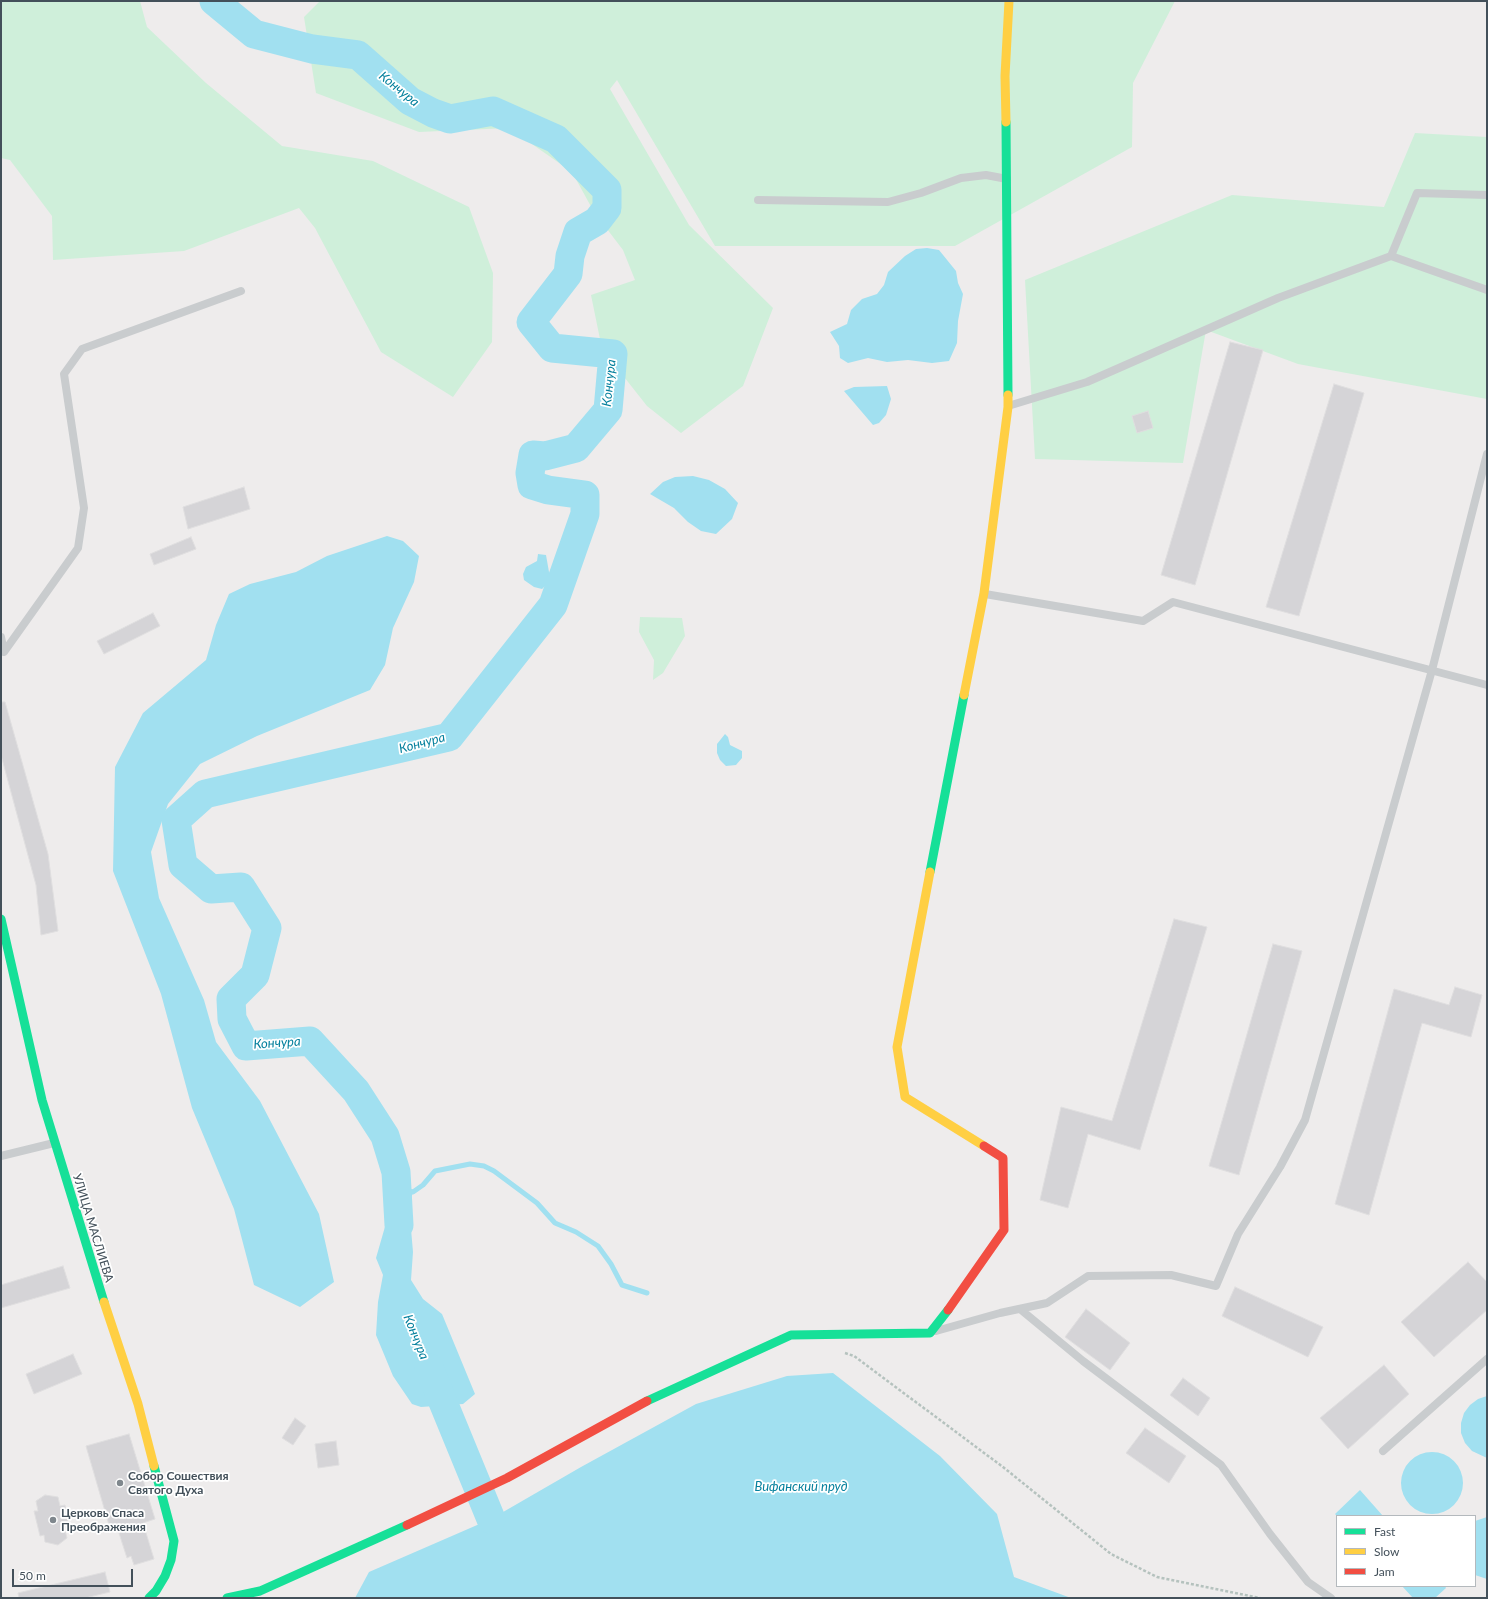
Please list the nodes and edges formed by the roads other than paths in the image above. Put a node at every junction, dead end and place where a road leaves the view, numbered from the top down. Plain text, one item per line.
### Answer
1 (1010, 1) edge
2 (1007, 180) junction
3 (1487, 195) edge
4 (758, 200) dead end
5 (1391, 256) junction
6 (1487, 290) edge
7 (241, 291) dead end
8 (1008, 407) junction
9 (1487, 454) edge
10 (984, 593) junction
11 (1, 637) edge
12 (3, 655) edge
13 (1432, 670) junction
14 (1487, 685) edge
15 (1, 919) edge
16 (54, 1143) junction
17 (1, 1156) edge
18 (1020, 1309) junction
19 (930, 1333) junction
20 (1487, 1359) edge
21 (1383, 1451) dead end
22 (149, 1598) edge
23 (226, 1598) edge
24 (1331, 1598) edge

1 - 2 street
2 - 4 lane
2 - 8 street
3 - 5 lane
5 - 6 lane
5 - 8 lane
7 - 12 lane
8 - 10 street
9 - 13 lane
10 - 13 lane
10 - 19 street
11 - 12 lane
13 - 14 lane
13 - 18 lane
15 - 16 street, УЛИЦА МАСЛИЕВА
16 - 17 lane
16 - 22 street, УЛИЦА МАСЛИЕВА
18 - 19 lane
18 - 24 lane
19 - 23 street
20 - 21 lane

